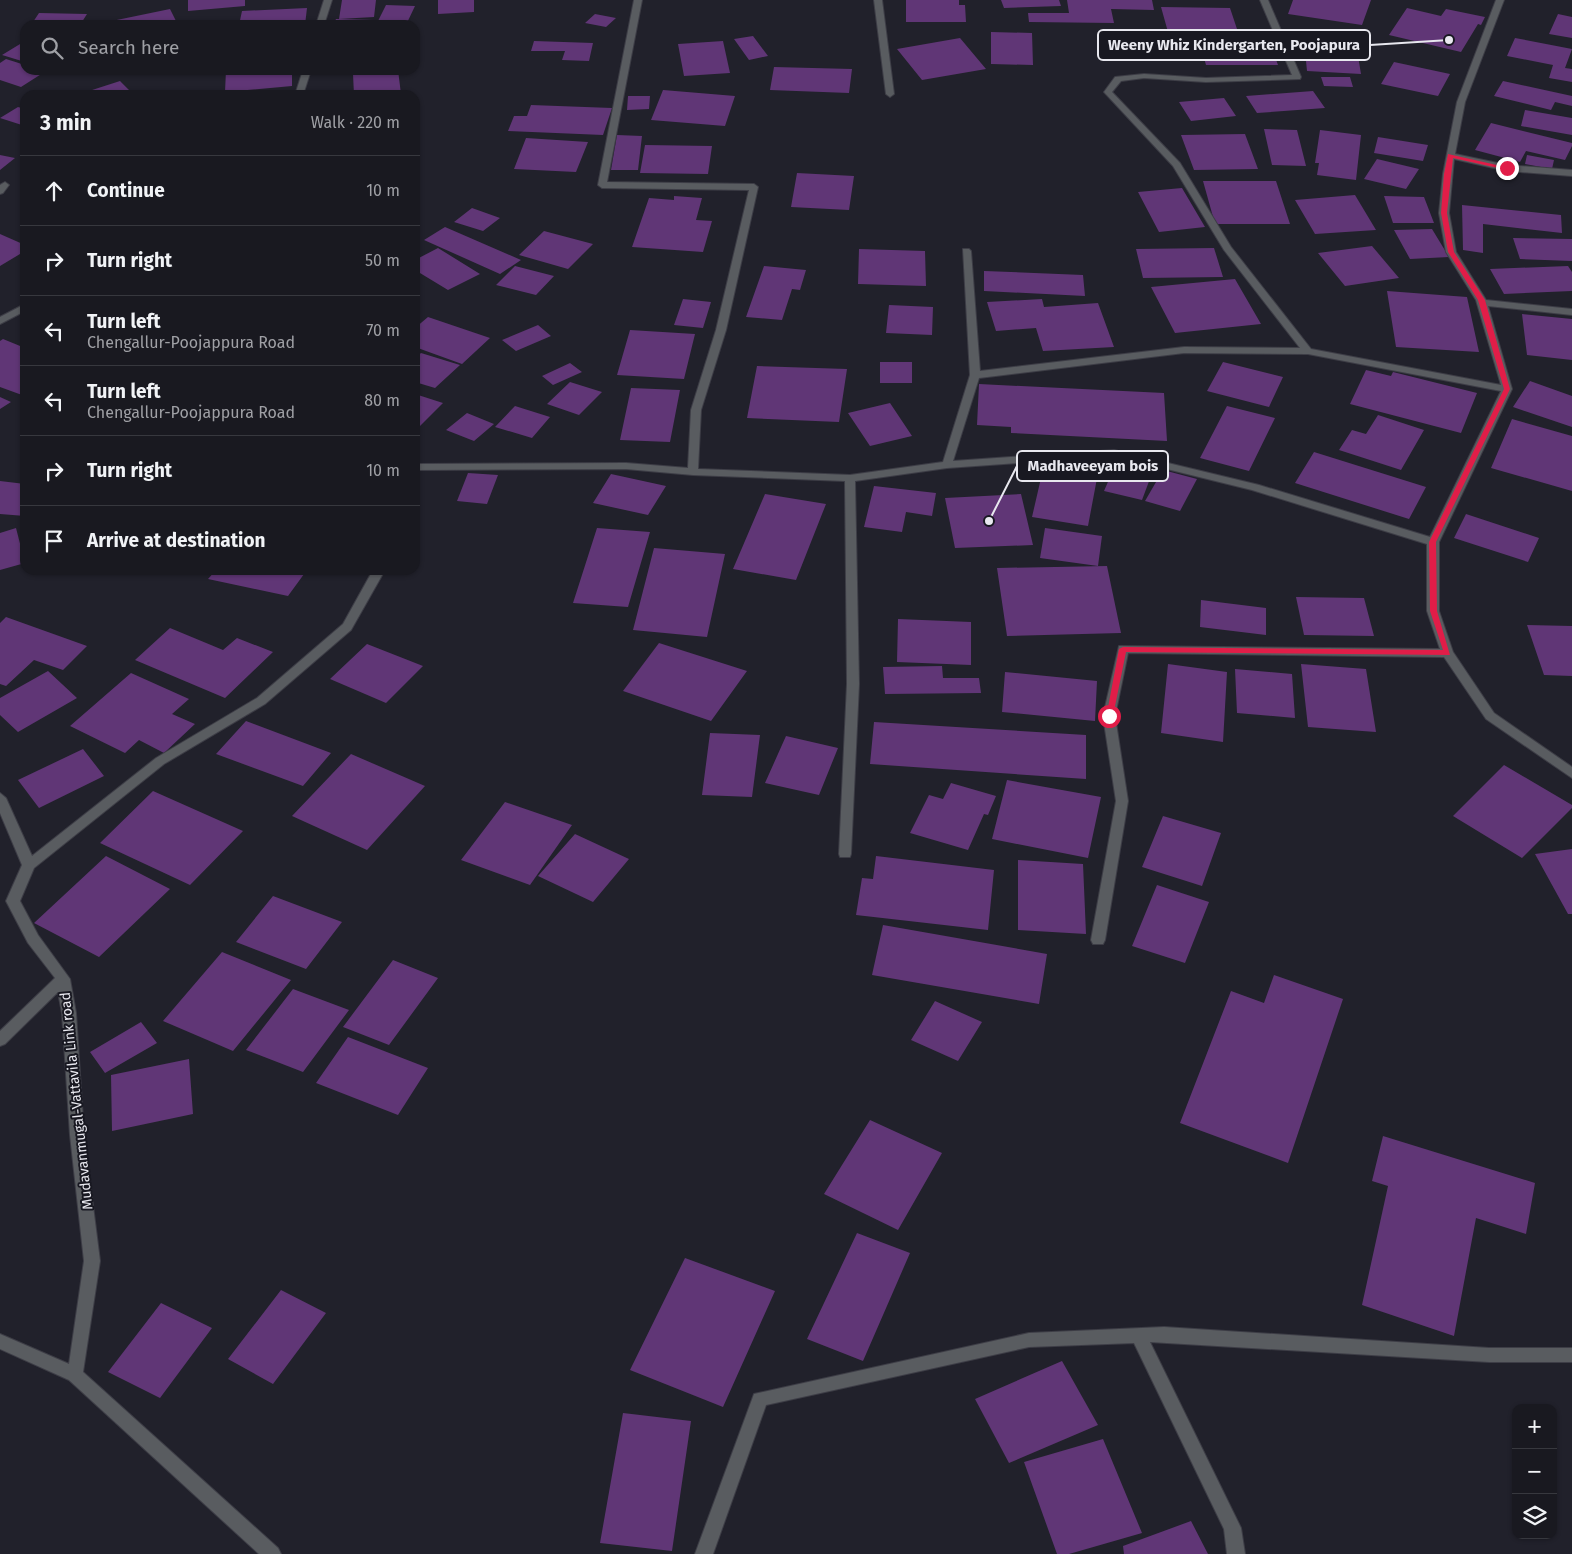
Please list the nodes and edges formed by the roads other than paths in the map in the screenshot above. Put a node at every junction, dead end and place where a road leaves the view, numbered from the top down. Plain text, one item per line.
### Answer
1 (328, 0) edge
2 (638, 0) edge
3 (878, 0) edge
4 (1264, 0) edge
5 (1500, 0) edge
6 (322, 20) edge
7 (305, 75) edge
8 (301, 90) edge
9 (890, 94) dead end
10 (1450, 155) junction
11 (1572, 173) edge
12 (966, 251) dead end
13 (1482, 302) junction
14 (20, 309) edge
15 (1572, 312) edge
16 (0, 321) edge
17 (1308, 351) junction
18 (975, 375) junction
19 (1507, 389) junction
20 (947, 465) junction
21 (420, 469) edge
22 (693, 472) junction
23 (850, 478) junction
24 (1433, 542) junction
25 (376, 575) edge
26 (1447, 653) junction
27 (1572, 774) edge
28 (0, 798) edge
29 (845, 854) dead end
30 (28, 865) junction
31 (1098, 940) dead end
32 (63, 978) junction
33 (0, 1040) edge
34 (1138, 1335) junction
35 (0, 1341) edge
36 (1572, 1354) edge
37 (75, 1375) junction
38 (272, 1554) edge
39 (704, 1554) edge
40 (1236, 1554) edge

1 - 6 street
2 - 22 street
3 - 9 street
4 - 17 street
5 - 10 street
7 - 8 street
10 - 11 street
10 - 13 street
12 - 18 street
13 - 15 street
13 - 19 street
14 - 16 street
17 - 18 street
17 - 19 street
18 - 20 street
19 - 24 street
20 - 23 street
20 - 24 street
21 - 22 street
22 - 23 street
23 - 29 street
24 - 26 street
25 - 30 street, Mudavanmugal-Vattavila Link road
26 - 27 street
26 - 31 street
28 - 30 street
30 - 32 street, Mudavanmugal-Vattavila Link road
32 - 33 street
32 - 37 street, Mudavanmugal-Vattavila Link road
34 - 36 street
34 - 39 street
34 - 40 street
35 - 37 street
37 - 38 street

